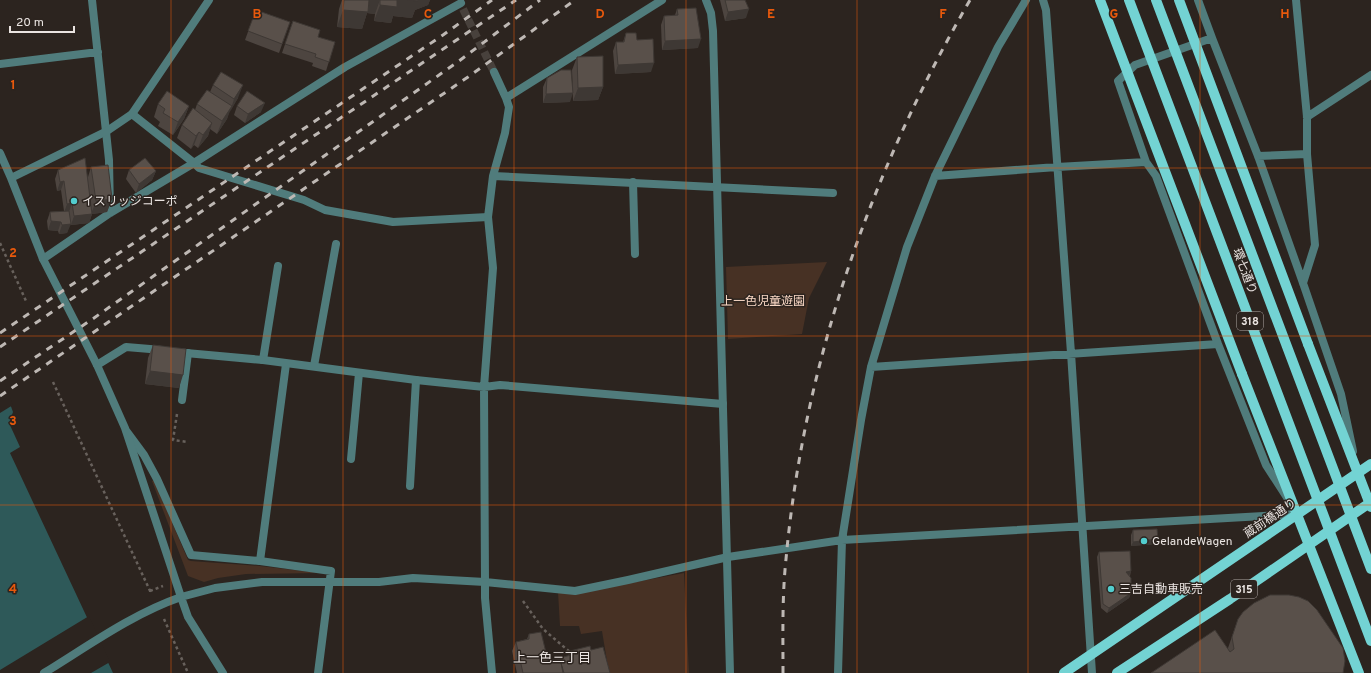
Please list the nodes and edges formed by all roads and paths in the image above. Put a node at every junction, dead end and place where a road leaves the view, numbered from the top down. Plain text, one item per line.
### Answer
1 (92, 0) edge
2 (209, 0) edge
3 (662, 0) edge
4 (706, 0) edge
5 (1026, 0) edge
6 (1043, 0) edge
7 (1100, 0) edge
8 (1129, 0) edge
9 (1156, 0) edge
10 (1178, 0) edge
11 (1198, 0) edge
12 (1296, 0) edge
13 (462, 4) edge
14 (1212, 38) junction
15 (98, 52) junction
16 (0, 64) edge
17 (494, 72) tunnel mouth
18 (1371, 75) edge
19 (506, 98) junction
20 (132, 114) junction
21 (1307, 117) junction
22 (107, 131) junction
23 (0, 153) edge
24 (1307, 154) junction
25 (1258, 156) junction
26 (1146, 162) junction
27 (194, 163) junction
28 (1057, 167) junction
29 (493, 176) junction
30 (934, 176) junction
31 (11, 178) junction
32 (633, 182) junction
33 (717, 187) junction
34 (833, 193) dead end
35 (110, 213) junction
36 (488, 217) junction
37 (0, 243) edge
38 (336, 244) dead end
39 (635, 254) dead end
40 (42, 259) junction
41 (278, 266) dead end
42 (1303, 283) junction
43 (26, 301) dead end
44 (1218, 344) junction
45 (188, 353) junction
46 (1071, 353) junction
47 (263, 360) junction
48 (286, 364) junction
49 (97, 365) junction
50 (314, 366) junction
51 (871, 367) junction
52 (359, 373) junction
53 (416, 380) junction
54 (53, 382) dead end
55 (484, 387) junction
56 (182, 400) joint
57 (723, 404) junction
58 (124, 428) junction
59 (188, 442) dead end
60 (351, 459) dead end
61 (1371, 464) edge
62 (1358, 473) junction
63 (410, 486) dead end
64 (1370, 504) edge
65 (1298, 514) junction
66 (1083, 526) junction
67 (842, 540) junction
68 (1310, 544) junction
69 (728, 556) junction
70 (260, 561) junction
71 (1371, 569) edge
72 (330, 581) junction
73 (485, 582) junction
74 (518, 586) junction
75 (181, 597) junction
76 (158, 606) junction
77 (1371, 641) edge
78 (572, 653) edge
79 (1091, 655) junction
80 (44, 673) edge
81 (188, 673) edge
82 (223, 673) edge
83 (318, 673) edge
84 (492, 673) edge
85 (730, 673) edge
86 (838, 673) edge
87 (1064, 673) edge
88 (1092, 673) edge
89 (1118, 673) edge
90 (1359, 673) edge

1 - 15 street
2 - 20 street
3 - 19 street
4 - 33 street
5 - 30 street
6 - 28 street
7 - 65 main road, bridge
8 - 77 main road, 環七通り / 318, bridge
9 - 71 main road, 環七通り / 318, bridge
10 - 62 main road, bridge
11 - 14 street
12 - 21 street
13 - 27 street
14 - 25 street
14 - 26 street
15 - 16 street
15 - 22 street
17 - 19 street
18 - 21 street
19 - 29 street
20 - 22 street
20 - 27 street
21 - 24 street
22 - 31 street
22 - 35 street
23 - 31 street
24 - 25 street
24 - 42 street
25 - 42 street
26 - 28 street
26 - 44 street
27 - 35 street
27 - 36 street
28 - 30 street
28 - 46 street
29 - 32 street
29 - 36 street
30 - 51 street
31 - 40 street
32 - 33 street
32 - 39 street
33 - 34 street
33 - 57 street
35 - 40 street
36 - 55 street
37 - 43 path
38 - 50 street
40 - 49 street
41 - 47 street
42 - 62 street
44 - 46 street
44 - 65 street
45 - 47 street
45 - 49 street
45 - 56 street
46 - 51 street
46 - 66 street
47 - 48 street
48 - 50 street
48 - 70 street
49 - 58 street
50 - 52 street
51 - 67 street
52 - 53 street
52 - 60 street
53 - 55 street
53 - 63 street
54 - 76 path
55 - 57 street
55 - 73 street
56 - 59 path
57 - 69 street
58 - 70 street
58 - 75 street
61 - 62 main road, 蔵前橋通り / 315
62 - 64 main road
62 - 65 main road, 蔵前橋通り / 315
64 - 68 main road, 315
65 - 66 street
65 - 68 main road
65 - 79 main road, 蔵前橋通り / 315
66 - 67 street
66 - 79 street
67 - 69 street
67 - 86 street
68 - 89 main road, 315
68 - 90 main road
69 - 74 street
69 - 85 street
70 - 72 street
72 - 73 street
72 - 75 street
72 - 83 street
73 - 74 street
73 - 84 street
74 - 78 path
75 - 76 street
75 - 82 street
76 - 80 street
76 - 81 path
79 - 87 main road, 蔵前橋通り / 315
79 - 88 street

